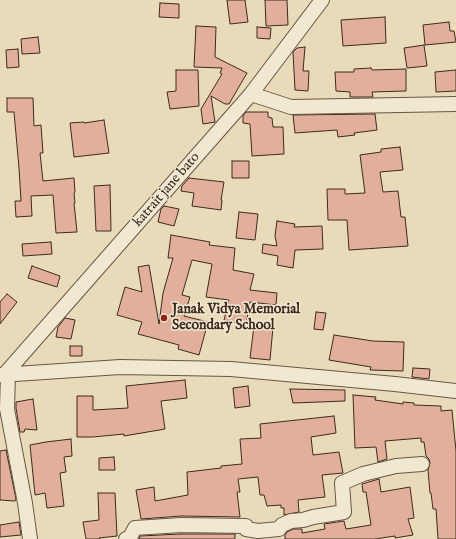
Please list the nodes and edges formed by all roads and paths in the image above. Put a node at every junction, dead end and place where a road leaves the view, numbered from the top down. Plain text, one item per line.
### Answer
1 (322, 0) edge
2 (251, 94) junction
3 (456, 104) edge
4 (4, 374) edge
5 (456, 391) edge
6 (422, 464) dead end
7 (160, 532) edge
8 (30, 539) edge
9 (126, 539) edge

1 - 2 street, katrait jane bato
2 - 3 street
2 - 4 street, katrait jane bato
4 - 5 street
4 - 8 street
6 - 7 street
7 - 9 street

